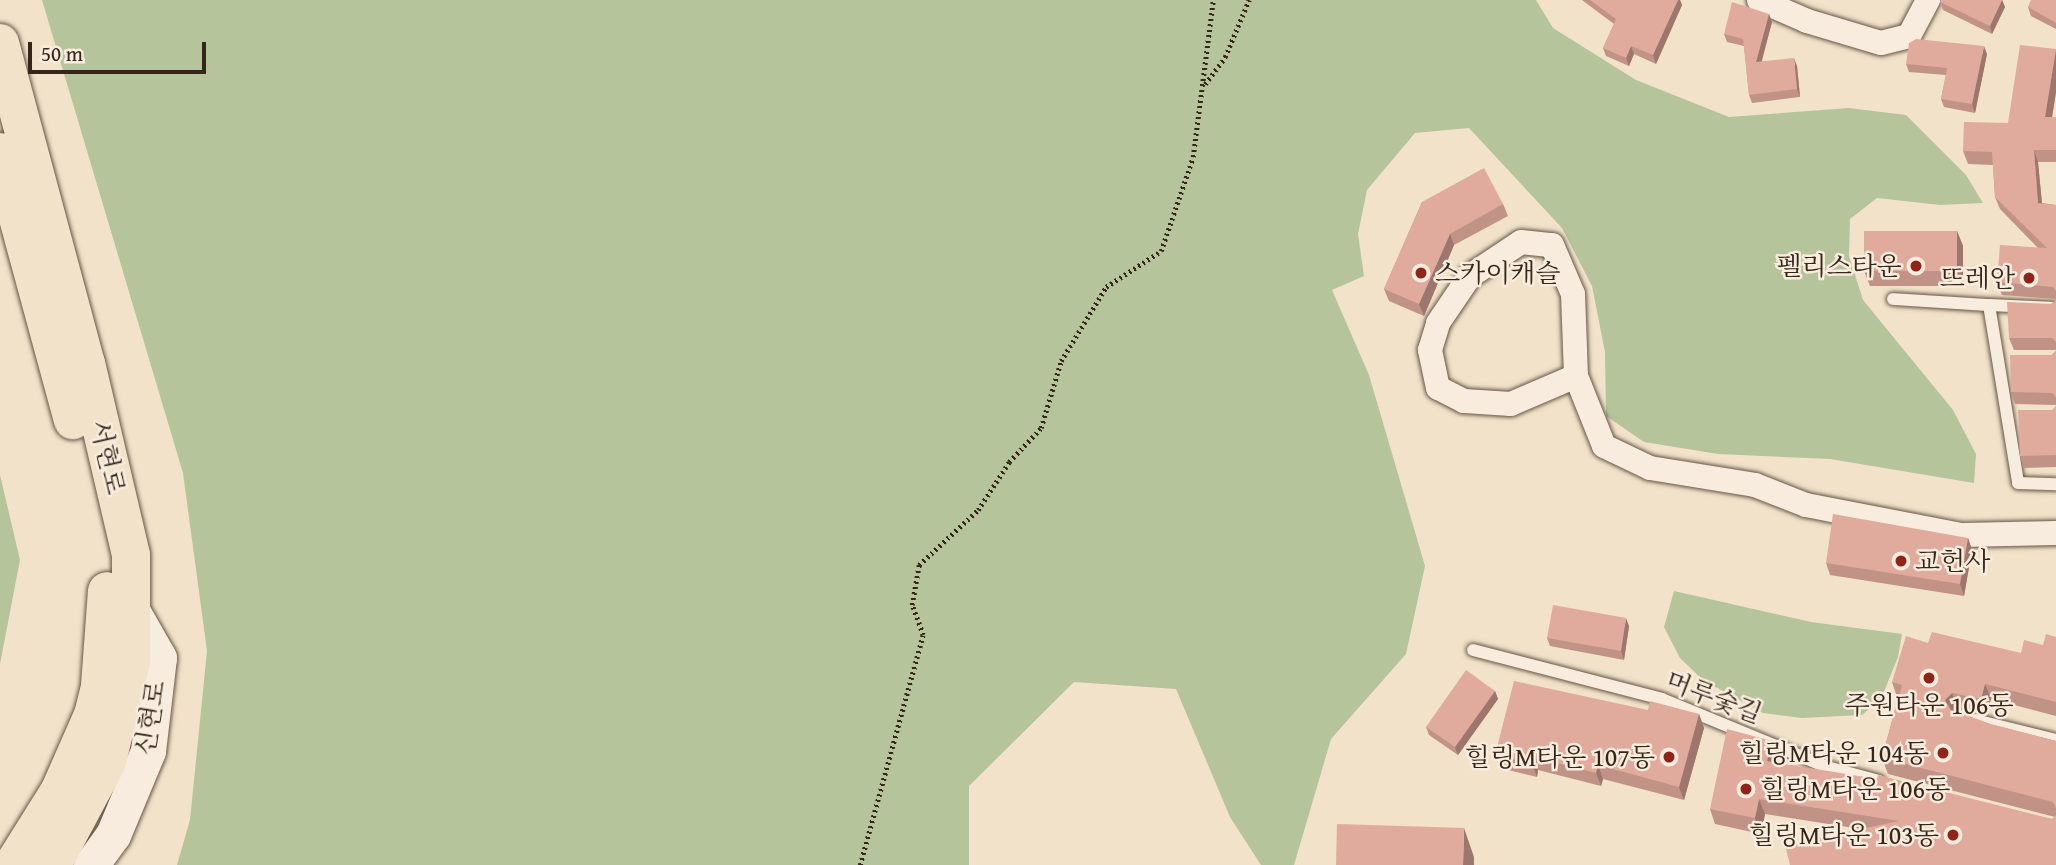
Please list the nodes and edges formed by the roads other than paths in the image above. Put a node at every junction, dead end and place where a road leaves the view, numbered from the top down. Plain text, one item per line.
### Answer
1 (1759, 0) edge
2 (1928, 0) edge
3 (0, 43) edge
4 (0, 152) edge
5 (1893, 299) dead end
6 (1989, 305) junction
7 (2056, 308) edge
8 (1576, 376) junction
9 (2056, 484) edge
10 (2056, 533) edge
11 (130, 607) junction
12 (1473, 650) dead end
13 (1959, 717) edge
14 (2056, 740) edge
15 (1893, 785) edge
16 (13, 865) edge
17 (52, 865) edge
18 (91, 865) edge

1 - 2 street
3 - 11 main road, 서현로
4 - 16 main road, 서현로
5 - 6 lane
6 - 7 lane
6 - 9 lane
8 - 8 street
8 - 10 street
11 - 17 main road, 서현로
11 - 18 main road, 신현로
12 - 15 lane, 머루숯길
13 - 14 lane

